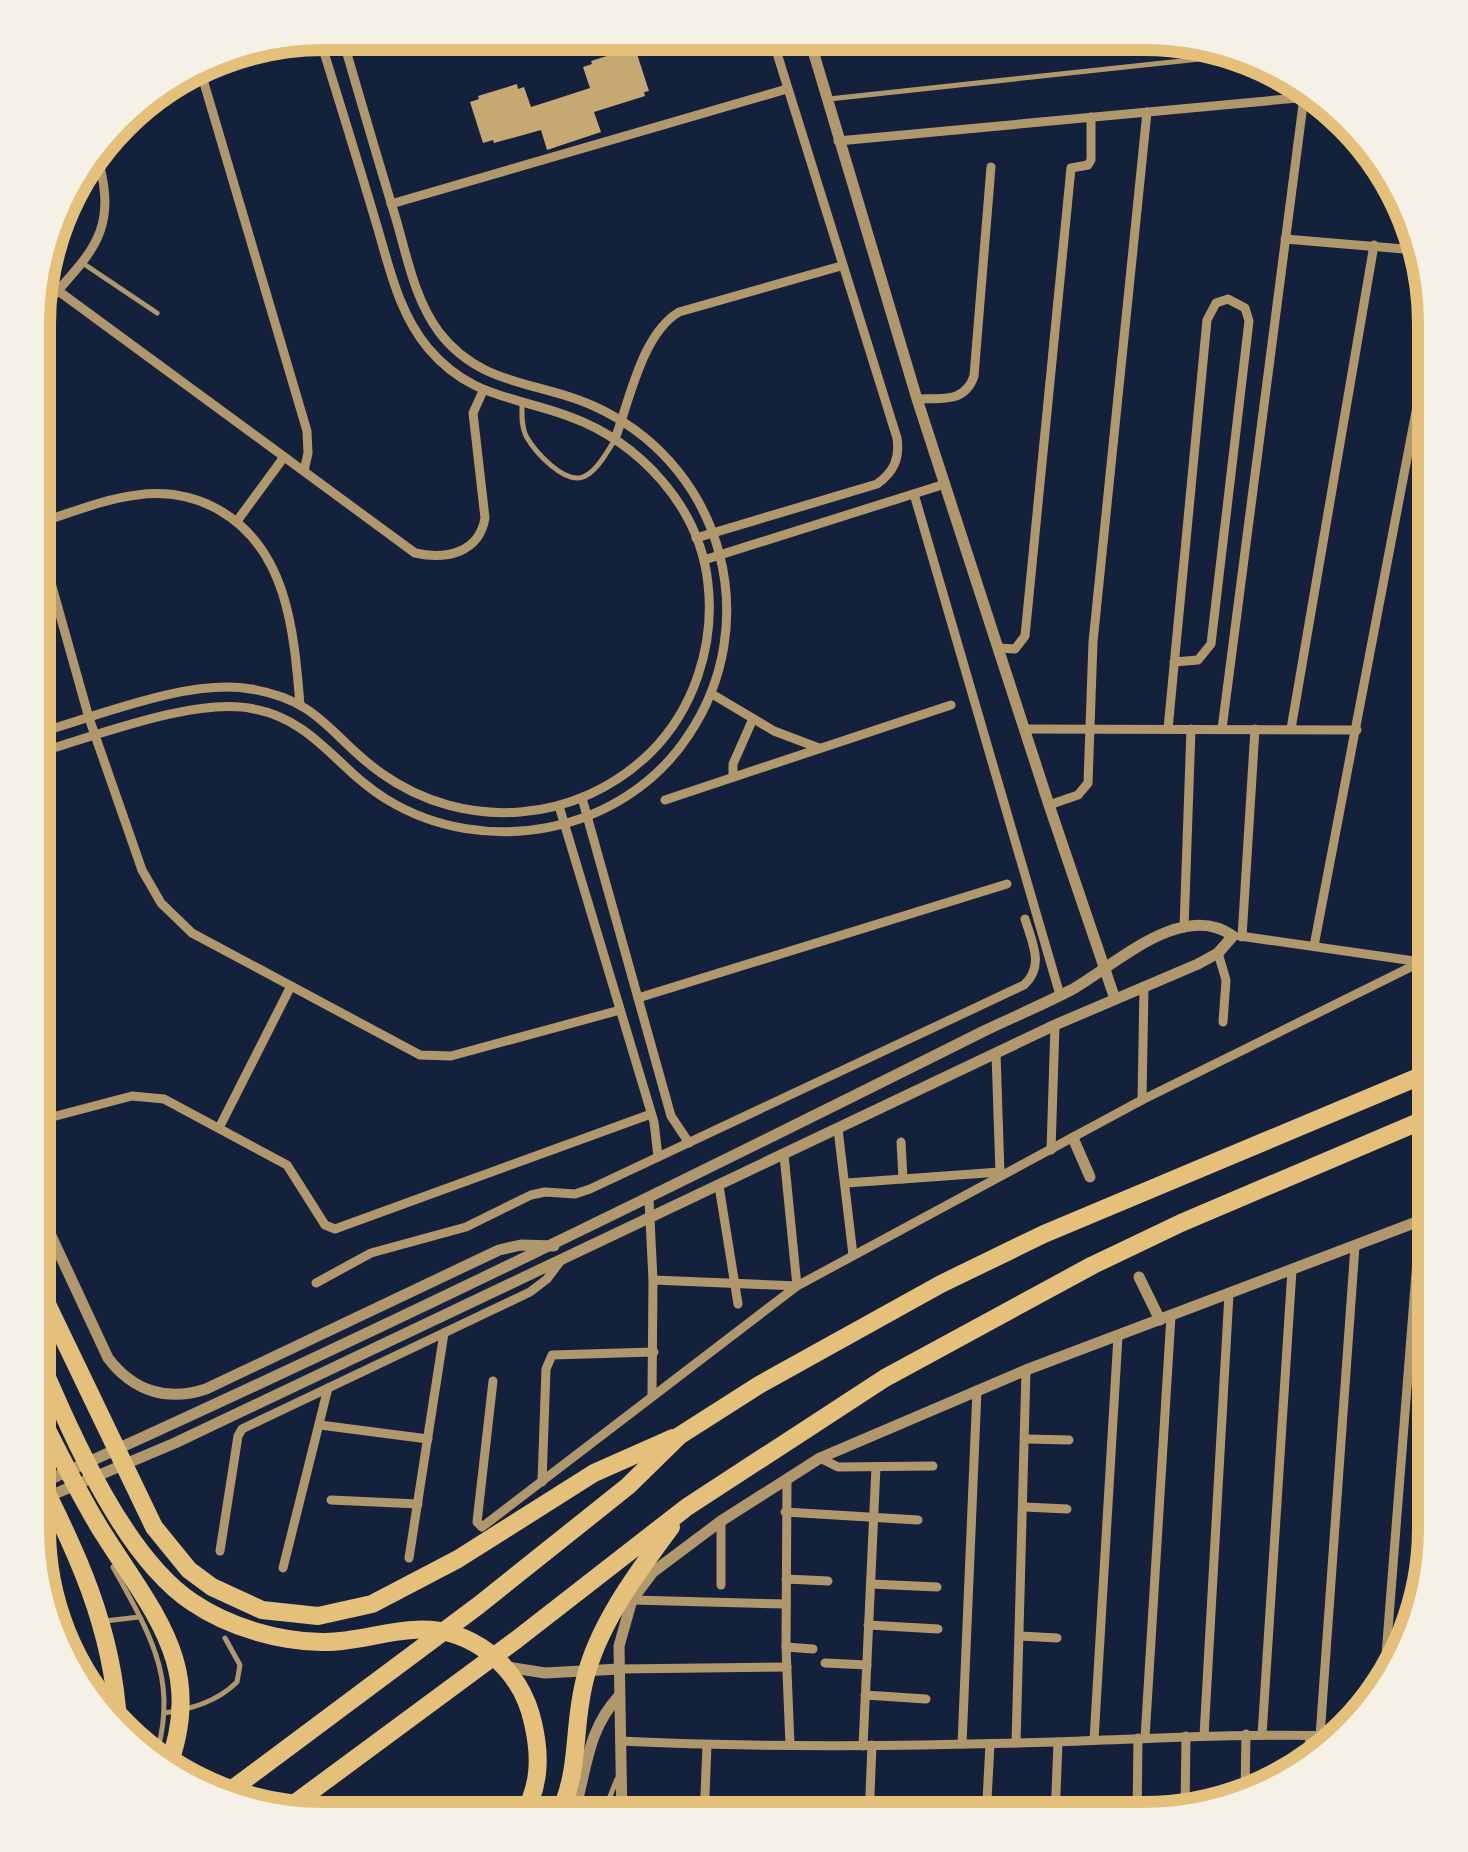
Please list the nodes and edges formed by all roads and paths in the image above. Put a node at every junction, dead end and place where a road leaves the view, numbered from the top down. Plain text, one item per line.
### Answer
1 (323, 50) edge
2 (345, 50) edge
3 (776, 50) edge
4 (812, 50) edge
5 (1213, 59) edge
6 (203, 79) edge
7 (787, 89) junction
8 (1298, 98) edge
9 (826, 99) junction
10 (1303, 101) edge
11 (1147, 112) junction
12 (1091, 118) junction
13 (366, 120) junction
14 (346, 125) junction
15 (838, 141) junction
16 (101, 166) edge
17 (991, 167) dead end
18 (392, 204) junction
19 (1285, 239) junction
20 (1374, 245) junction
21 (1408, 249) edge
22 (81, 262) junction
23 (842, 266) junction
24 (52, 287) edge
25 (57, 290) junction
26 (52, 297) edge
27 (157, 313) dead end
28 (483, 391) junction
29 (917, 399) junction
30 (522, 404) junction
31 (1418, 405) edge
32 (622, 421) junction
33 (616, 439) junction
34 (284, 457) junction
35 (304, 471) junction
36 (944, 484) junction
37 (914, 494) junction
38 (50, 521) edge
39 (236, 522) junction
40 (714, 533) junction
41 (696, 538) junction
42 (722, 554) junction
43 (704, 560) junction
44 (50, 582) edge
45 (999, 648) junction
46 (1174, 662) junction
47 (712, 694) junction
48 (300, 705) junction
49 (951, 705) dead end
50 (89, 718) junction
51 (752, 720) junction
52 (1088, 728) junction
53 (1168, 728) junction
54 (1191, 728) junction
55 (50, 729) edge
56 (1222, 729) junction
57 (1255, 729) junction
58 (1291, 729) junction
59 (1025, 730) junction
60 (1358, 730) junction
61 (95, 736) junction
62 (819, 748) junction
63 (50, 749) edge
64 (732, 777) junction
65 (582, 798) junction
66 (665, 800) dead end
67 (1048, 805) junction
68 (559, 806) junction
69 (587, 816) junction
70 (564, 824) junction
71 (1007, 884) dead end
72 (1025, 919) dead end
73 (1184, 928) junction
74 (1237, 936) junction
75 (1314, 946) junction
76 (1218, 953) junction
77 (1416, 962) joint
78 (1104, 968) junction
79 (291, 986) junction
80 (1144, 987) junction
81 (1060, 995) junction
82 (638, 998) junction
83 (1115, 999) junction
84 (620, 1010) junction
85 (1223, 1022) dead end
86 (1055, 1025) junction
87 (996, 1053) junction
88 (1417, 1077) edge
89 (1142, 1100) junction
90 (651, 1114) junction
91 (50, 1117) edge
92 (1417, 1123) edge
93 (218, 1128) junction
94 (838, 1128) junction
95 (1073, 1138) junction
96 (901, 1142) dead end
97 (688, 1143) junction
98 (1051, 1150) junction
99 (784, 1155) junction
100 (658, 1158) junction
101 (1000, 1174) junction
102 (1090, 1176) dead end
103 (902, 1179) junction
104 (847, 1182) junction
105 (718, 1186) junction
106 (649, 1199) junction
107 (650, 1219) junction
108 (1417, 1223) edge
109 (50, 1233) edge
110 (554, 1246) junction
111 (1355, 1246) junction
112 (854, 1255) junction
113 (1417, 1257) edge
114 (559, 1263) junction
115 (1292, 1270) junction
116 (1139, 1277) dead end
117 (654, 1280) junction
118 (734, 1281) junction
119 (316, 1283) dead end
120 (797, 1286) junction
121 (1229, 1294) junction
122 (738, 1304) dead end
123 (50, 1311) edge
124 (1165, 1318) junction
125 (444, 1333) junction
126 (1118, 1336) junction
127 (654, 1352) junction
128 (1026, 1370) junction
129 (493, 1381) dead end
130 (50, 1385) edge
131 (328, 1388) junction
132 (977, 1390) junction
133 (652, 1395) junction
134 (320, 1424) junction
135 (50, 1434) edge
136 (678, 1436) junction
137 (428, 1438) junction
138 (1027, 1439) junction
139 (1069, 1440) dead end
140 (820, 1458) junction
141 (933, 1466) dead end
142 (876, 1467) junction
143 (50, 1479) edge
144 (787, 1480) junction
145 (542, 1482) junction
146 (50, 1495) edge
147 (50, 1498) edge
148 (331, 1500) dead end
149 (418, 1504) junction
150 (1024, 1507) junction
151 (686, 1508) junction
152 (1068, 1509) dead end
153 (786, 1512) junction
154 (874, 1518) junction
155 (918, 1520) dead end
156 (721, 1521) junction
157 (220, 1551) dead end
158 (409, 1558) dead end
159 (113, 1567) dead end
160 (283, 1568) dead end
161 (786, 1579) junction
162 (828, 1581) dead end
163 (871, 1584) junction
164 (721, 1586) dead end
165 (937, 1587) dead end
166 (632, 1600) junction
167 (786, 1604) junction
168 (140, 1617) junction
169 (102, 1622) junction
170 (868, 1625) junction
171 (938, 1629) dead end
172 (1020, 1636) junction
173 (226, 1638) dead end
174 (1057, 1638) dead end
175 (786, 1647) junction
176 (814, 1648) dead end
177 (1386, 1656) edge
178 (825, 1662) dead end
179 (867, 1665) junction
180 (506, 1667) junction
181 (787, 1668) junction
182 (619, 1669) junction
183 (865, 1695) junction
184 (619, 1696) junction
185 (926, 1699) dead end
186 (116, 1706) edge
187 (164, 1713) junction
188 (1246, 1734) junction
189 (1262, 1734) junction
190 (1186, 1736) junction
191 (1204, 1736) junction
192 (1315, 1736) junction
193 (1322, 1736) edge
194 (1142, 1738) junction
195 (1094, 1740) junction
196 (620, 1741) junction
197 (1016, 1742) junction
198 (1058, 1742) junction
199 (1313, 1743) edge
200 (962, 1744) junction
201 (990, 1744) junction
202 (157, 1745) edge
203 (790, 1745) junction
204 (707, 1746) junction
205 (867, 1746) junction
206 (171, 1755) edge
207 (620, 1767) junction
208 (1244, 1783) edge
209 (234, 1786) edge
210 (1185, 1799) edge
211 (298, 1801) edge
212 (529, 1801) edge
213 (564, 1801) edge
214 (576, 1801) edge
215 (608, 1801) edge
216 (621, 1801) edge
217 (705, 1801) edge
218 (869, 1801) edge
219 (987, 1801) edge
220 (1056, 1801) edge
221 (1138, 1801) edge

1 - 14 street
2 - 13 street
3 - 7 street
4 - 9 street
5 - 9 lane
6 - 35 street
7 - 18 street
7 - 23 street
8 - 11 street
9 - 15 street
10 - 19 street
11 - 12 street
11 - 52 street
12 - 15 street
12 - 45 street
13 - 14 street
13 - 18 street
14 - 28 street
15 - 29 street
16 - 22 street
17 - 29 street
18 - 32 street
19 - 20 street
19 - 56 street
20 - 21 street
20 - 58 street
22 - 25 street
22 - 27 lane
23 - 32 street
23 - 40 street
24 - 25 street
25 - 26 street
25 - 34 street
28 - 30 street
28 - 35 street
29 - 36 street
30 - 33 street
30 - 33 lane
31 - 60 street
32 - 33 street
32 - 40 street
33 - 41 street
34 - 35 street
34 - 39 street
36 - 37 street
36 - 45 street
37 - 42 street
37 - 81 street
38 - 39 street
39 - 48 street
40 - 41 street
40 - 42 street
41 - 43 street
42 - 43 street
42 - 47 street
43 - 65 street
44 - 50 street
45 - 59 street
46 - 46 street
46 - 53 street
47 - 51 street
47 - 69 street
48 - 50 street
48 - 68 street
49 - 62 street
50 - 55 street
50 - 61 street
51 - 62 street
51 - 64 street
52 - 53 street
52 - 59 street
52 - 67 street
53 - 54 street
54 - 56 street
54 - 73 street
56 - 57 street
57 - 58 street
57 - 74 street
58 - 60 street
59 - 67 street
60 - 75 street
61 - 63 street
61 - 70 street
61 - 79 street
62 - 64 street
64 - 66 street
65 - 68 street
65 - 69 street
67 - 78 street
68 - 70 street
69 - 70 street
69 - 82 street
70 - 84 street
71 - 82 street
72 - 97 street
73 - 74 street
73 - 78 street
74 - 75 street
74 - 76 street
75 - 77 street
76 - 80 street
76 - 85 street
77 - 89 street
78 - 81 street
78 - 83 street
79 - 84 street
79 - 93 street
80 - 83 street
80 - 89 street
81 - 106 street
82 - 97 street
83 - 86 street
84 - 90 street
86 - 87 street
86 - 98 street
87 - 94 street
87 - 101 street
88 - 136 highway
89 - 95 street
90 - 93 street
90 - 100 street
91 - 93 street
92 - 151 highway
94 - 99 street
94 - 104 street
95 - 98 street
95 - 102 street
96 - 103 street
97 - 100 street
98 - 101 street
99 - 105 street
99 - 120 street
100 - 119 street
101 - 103 street
101 - 112 street
103 - 104 street
104 - 112 street
105 - 107 street
105 - 118 street
106 - 107 street
106 - 110 street
107 - 114 street
107 - 117 street
108 - 111 street
109 - 110 street
110 - 143 street
111 - 115 street
111 - 192 street
112 - 120 street
113 - 177 street
114 - 125 street
114 - 146 street
115 - 121 street
115 - 189 street
116 - 124 street
117 - 118 street
117 - 127 street
118 - 120 street
118 - 122 street
120 - 133 street
121 - 124 street
121 - 191 street
123 - 136 highway
124 - 126 street
124 - 194 street
125 - 131 street
125 - 137 street
126 - 128 street
126 - 195 street
127 - 133 street
127 - 145 street
128 - 132 street
128 - 138 street
129 - 145 street
130 - 180 highway
131 - 134 street
131 - 157 street
132 - 140 street
132 - 200 street
133 - 145 street
134 - 137 street
134 - 160 street
135 - 206 highway
136 - 209 highway
137 - 149 street
138 - 139 street
138 - 150 street
140 - 142 street
140 - 144 street
141 - 142 street
142 - 154 street
144 - 153 street
144 - 156 street
147 - 169 highway
148 - 149 street
149 - 158 street
150 - 152 street
150 - 172 street
151 - 211 highway
151 - 213 highway
153 - 154 street
153 - 161 street
154 - 155 street
154 - 163 street
156 - 164 street
156 - 166 street
159 - 168 lane
161 - 162 street
161 - 167 street
163 - 165 street
163 - 170 street
166 - 167 street
166 - 182 street
167 - 175 street
168 - 169 lane
168 - 187 lane
169 - 186 highway
170 - 171 street
170 - 179 street
172 - 174 street
172 - 197 street
173 - 187 lane
175 - 176 street
175 - 181 street
178 - 179 street
179 - 183 street
180 - 182 street
180 - 212 highway
181 - 182 street
181 - 203 street
182 - 184 street
183 - 185 street
183 - 205 street
184 - 196 street
184 - 214 street
187 - 202 lane
188 - 189 street
188 - 191 street
188 - 208 street
189 - 192 street
190 - 191 street
190 - 194 street
190 - 210 street
192 - 193 street
192 - 199 street
194 - 195 street
194 - 221 street
195 - 198 street
196 - 204 street
196 - 207 street
197 - 198 street
197 - 201 street
198 - 220 street
200 - 201 street
200 - 205 street
201 - 219 street
203 - 204 street
203 - 205 street
204 - 217 street
205 - 218 street
207 - 215 lane
207 - 216 street

